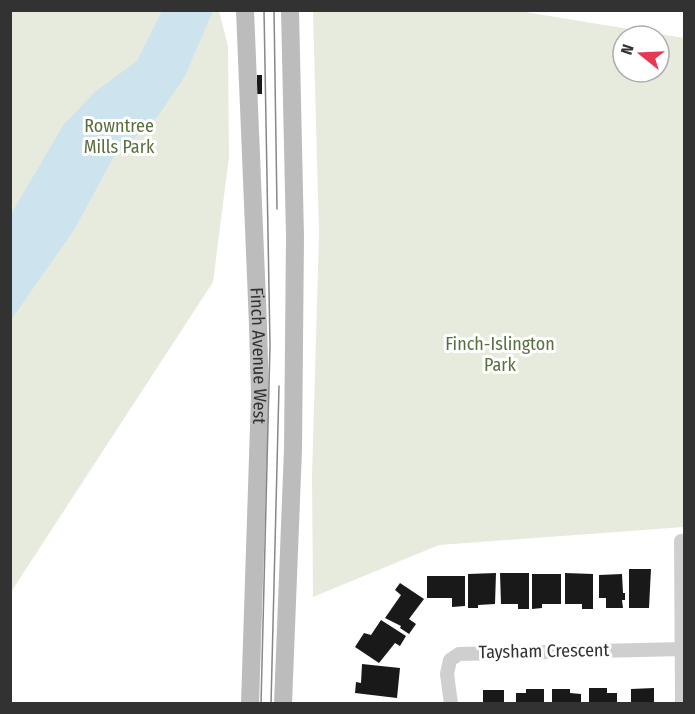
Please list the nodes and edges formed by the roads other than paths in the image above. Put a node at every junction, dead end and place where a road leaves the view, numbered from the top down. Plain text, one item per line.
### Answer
1 (244, 10) edge
2 (290, 10) edge
3 (681, 541) dead end
4 (683, 649) edge
5 (250, 704) edge
6 (283, 704) edge
7 (451, 704) edge
8 (682, 704) edge

1 - 5 main road, Finch Avenue West
2 - 6 main road, Finch Avenue West
3 - 4 street
4 - 7 street, Taysham Crescent
4 - 8 street

